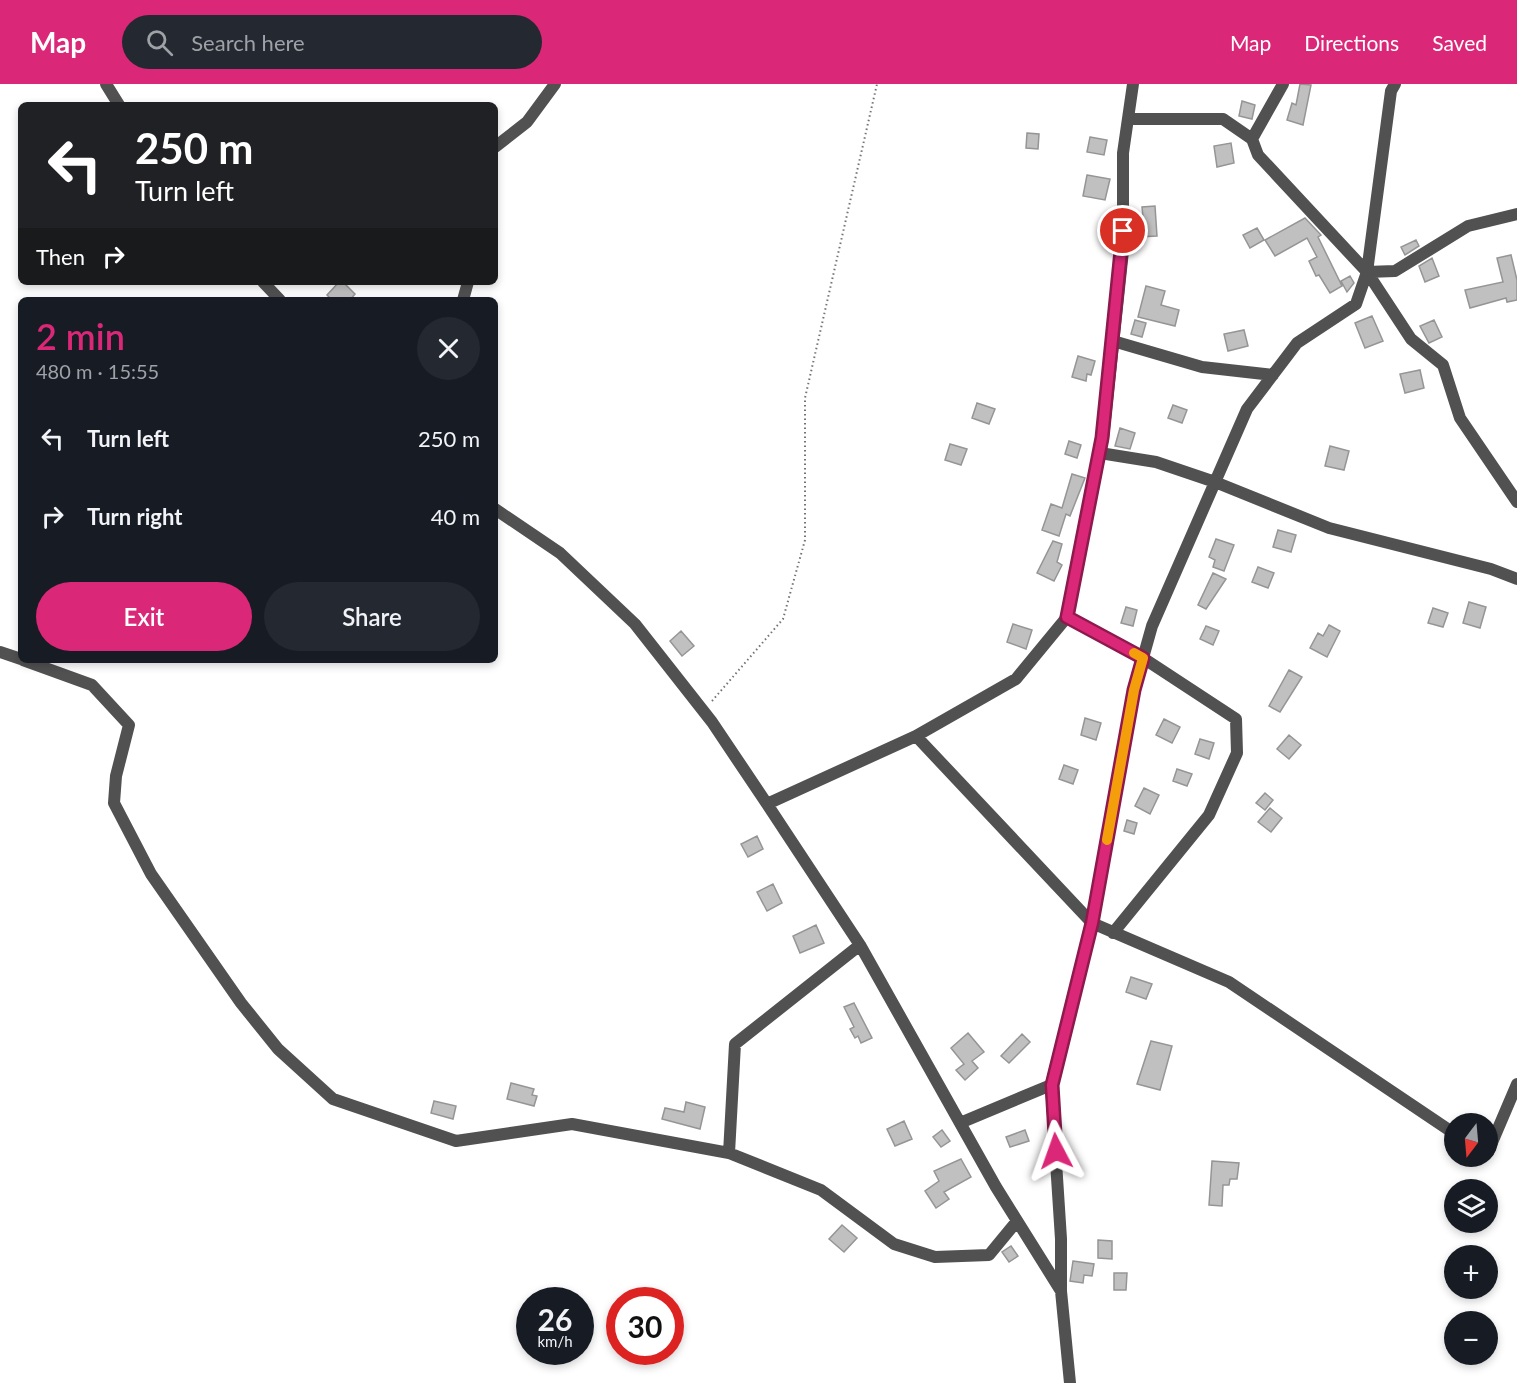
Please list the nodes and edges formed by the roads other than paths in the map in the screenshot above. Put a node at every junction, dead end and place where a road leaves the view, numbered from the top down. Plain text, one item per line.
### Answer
1 (106, 84) edge
2 (555, 84) edge
3 (1133, 84) edge
4 (1283, 84) edge
5 (1395, 84) edge
6 (117, 102) edge
7 (1128, 119) junction
8 (1252, 139) junction
9 (498, 145) edge
10 (1517, 214) edge
11 (1367, 272) junction
12 (266, 285) edge
13 (277, 297) edge
14 (1113, 341) junction
15 (1273, 375) junction
16 (1100, 453) junction
17 (1215, 482) junction
18 (1517, 502) edge
19 (498, 511) edge
20 (1517, 579) edge
21 (1067, 617) junction
22 (0, 652) edge
23 (1143, 658) junction
24 (18, 659) edge
25 (30, 663) edge
26 (916, 736) junction
27 (767, 804) junction
28 (1092, 923) junction
29 (1113, 933) junction
30 (860, 945) junction
31 (1517, 1084) edge
32 (1052, 1085) junction
33 (960, 1123) junction
34 (1444, 1127) edge
35 (1498, 1129) edge
36 (729, 1153) junction
37 (1017, 1221) junction
38 (1061, 1291) junction
39 (1070, 1383) edge

1 - 6 street
2 - 9 street
3 - 7 street
4 - 8 street
5 - 11 street
7 - 8 street
7 - 14 street
8 - 11 street
10 - 11 street
11 - 15 street
11 - 18 street
12 - 13 street
14 - 15 street
14 - 16 street
15 - 17 street
16 - 17 street
16 - 21 street
17 - 20 street
17 - 23 street
19 - 27 street
21 - 23 street
21 - 26 street
22 - 24 street
23 - 28 street
23 - 29 street
25 - 36 street
26 - 27 street
26 - 28 street
27 - 30 street
28 - 29 street
28 - 32 street
29 - 34 street
30 - 33 street
30 - 36 street
31 - 35 street
32 - 33 street
32 - 38 street
33 - 37 street
36 - 37 street
37 - 38 street
38 - 39 street

